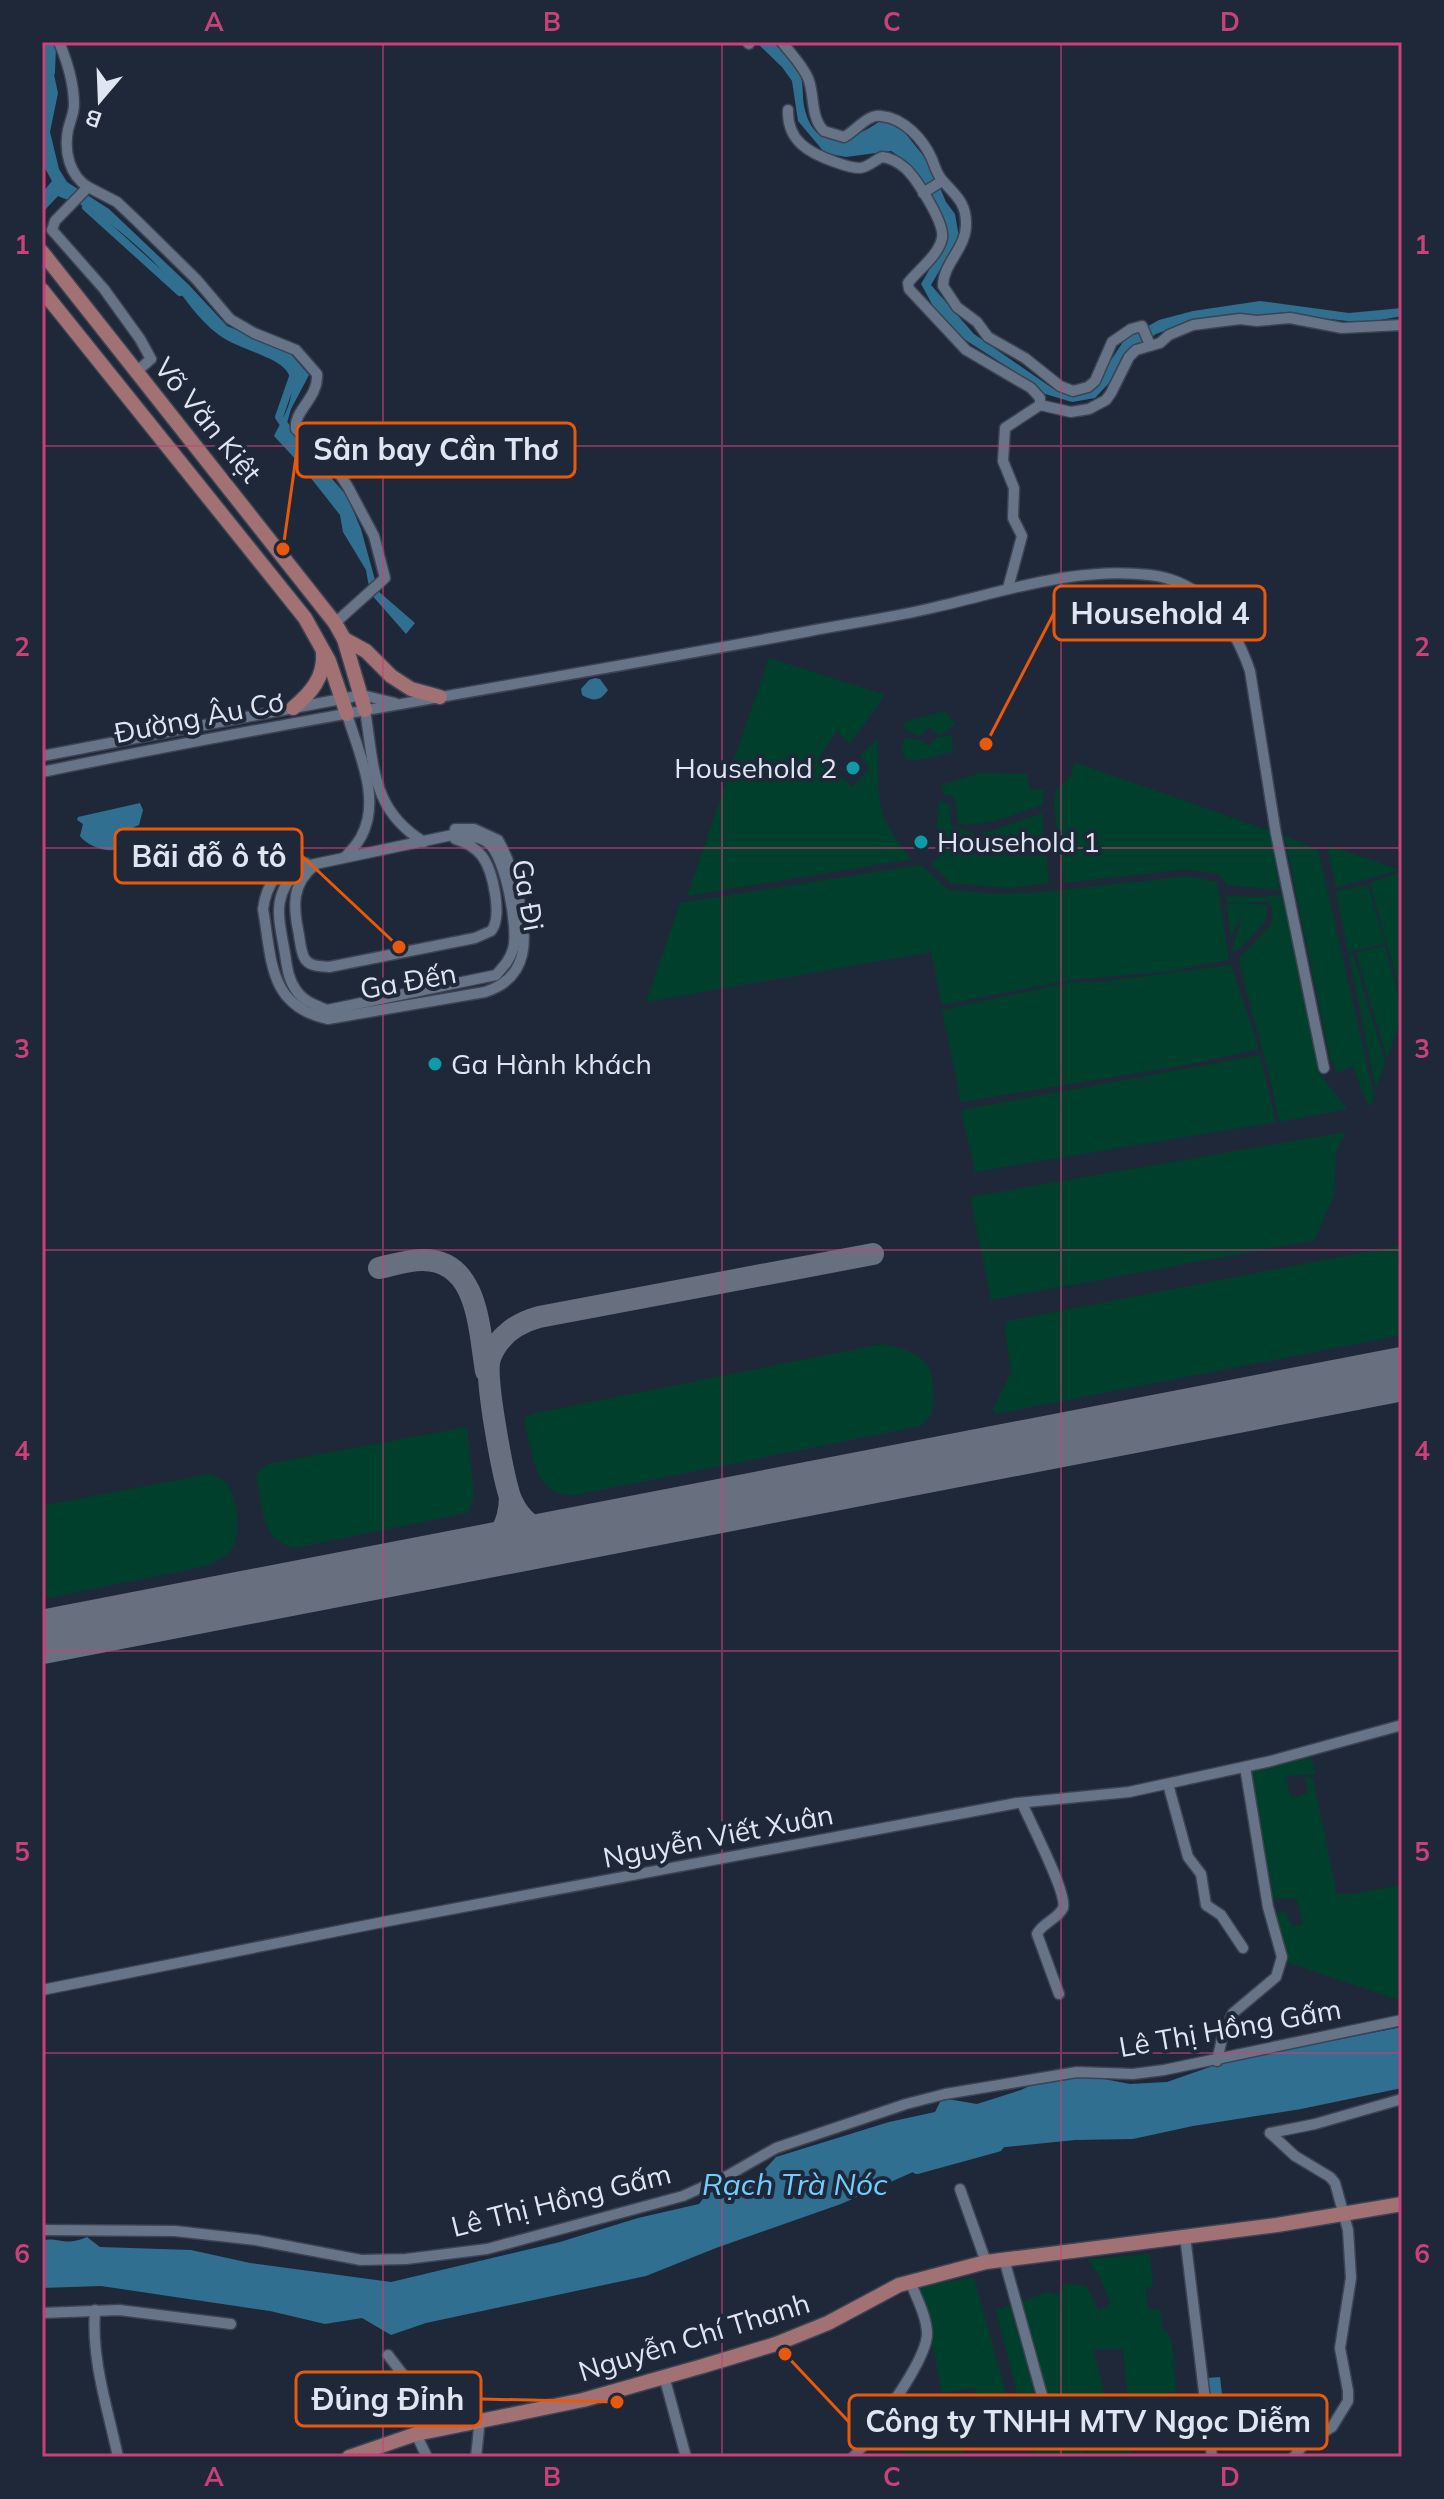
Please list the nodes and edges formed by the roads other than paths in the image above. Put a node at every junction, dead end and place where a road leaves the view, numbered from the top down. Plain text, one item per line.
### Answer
1 (59, 42) edge
2 (782, 42) edge
3 (788, 110) dead end
4 (940, 182) junction
5 (86, 189) junction
6 (925, 191) junction
7 (42, 252) edge
8 (42, 290) edge
9 (1402, 325) edge
10 (1149, 343) junction
11 (136, 372) junction
12 (1040, 405) junction
13 (179, 425) junction
14 (161, 440) junction
15 (1008, 588) junction
16 (335, 623) junction
17 (344, 639) junction
18 (321, 644) junction
19 (362, 695) junction
20 (440, 697) junction
21 (342, 698) junction
22 (397, 704) junction
23 (293, 708) junction
24 (365, 710) junction
25 (347, 714) junction
26 (180, 729) junction
27 (183, 743) junction
28 (42, 756) edge
29 (42, 772) edge
30 (446, 836) junction
31 (424, 842) junction
32 (345, 857) junction
33 (316, 864) junction
34 (1324, 1068) dead end
35 (1402, 1725) edge
36 (1245, 1767) junction
37 (1168, 1784) junction
38 (1022, 1803) junction
39 (1243, 1948) dead end
40 (42, 1990) edge
41 (1059, 1994) dead end
42 (1402, 2020) edge
43 (1217, 2061) junction
44 (1402, 2099) edge
45 (960, 2189) dead end
46 (1402, 2204) edge
47 (1344, 2213) junction
48 (42, 2230) edge
49 (1185, 2236) junction
50 (1004, 2259) junction
51 (986, 2262) junction
52 (904, 2283) junction
53 (95, 2310) junction
54 (42, 2313) edge
55 (231, 2324) dead end
56 (388, 2355) dead end
57 (664, 2376) junction
58 (480, 2419) junction
59 (930, 2422) dead end
60 (444, 2428) junction
61 (416, 2434) junction
62 (118, 2457) edge
63 (349, 2457) edge
64 (427, 2457) edge
65 (476, 2457) edge
66 (686, 2457) edge
67 (853, 2457) edge
68 (1212, 2457) edge
69 (1294, 2457) edge

1 - 5 street
2 - 4 street
3 - 6 street
4 - 6 street
4 - 10 street
5 - 11 street
5 - 16 street
6 - 12 street
7 - 11 main road, Võ Văn Kiệt
8 - 14 main road, Võ Văn Kiệt
9 - 10 street
10 - 12 street
11 - 13 main road, Võ Văn Kiệt
12 - 15 street
13 - 14 street
13 - 16 main road, Võ Văn Kiệt
14 - 18 main road, Võ Văn Kiệt
15 - 20 street, Đường Âu Cơ
15 - 34 street, Đường Âu Cơ
16 - 17 main road, Võ Văn Kiệt
17 - 19 main road, Võ Văn Kiệt
17 - 20 main road
18 - 21 main road, Võ Văn Kiệt
18 - 23 main road
19 - 21 street, Đường Âu Cơ
19 - 22 street
19 - 24 main road, Võ Văn Kiệt
20 - 22 street, Đường Âu Cơ
21 - 23 street, Đường Âu Cơ
21 - 25 main road, Võ Văn Kiệt
22 - 24 street, Đường Âu Cơ
23 - 26 street, Đường Âu Cơ
24 - 25 street, Đường Âu Cơ
24 - 31 street
25 - 27 street, Đường Âu Cơ
25 - 32 street
26 - 27 street
26 - 28 street, Đường Âu Cơ
27 - 29 street, Đường Âu Cơ
30 - 31 street
30 - 33 street
30 - 33 street, Ga Đi
31 - 32 street
32 - 33 street
35 - 36 street, Nguyễn Viết Xuân
36 - 37 street, Nguyễn Viết Xuân
36 - 43 street
37 - 38 street, Nguyễn Viết Xuân
37 - 39 street
38 - 40 street, Nguyễn Viết Xuân
38 - 41 street
42 - 43 street, Lê Thị Hồng Gấm
43 - 48 street, Lê Thị Hồng Gấm
44 - 47 street
45 - 51 street
46 - 47 main road
47 - 49 main road
47 - 69 street
49 - 50 main road
49 - 68 street
50 - 51 main road
50 - 59 street
51 - 52 main road
52 - 57 main road, Nguyễn Chí Thanh
52 - 67 street
53 - 54 street
53 - 55 street
53 - 62 street
56 - 60 street
57 - 58 main road, Nguyễn Chí Thanh
57 - 66 street
58 - 60 main road, Nguyễn Chí Thanh
58 - 65 street
60 - 61 main road, Nguyễn Chí Thanh
61 - 63 main road, Nguyễn Chí Thanh
61 - 64 street

